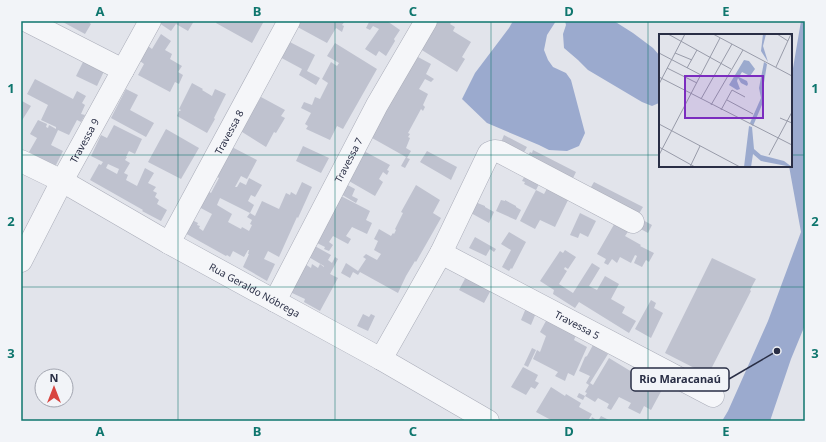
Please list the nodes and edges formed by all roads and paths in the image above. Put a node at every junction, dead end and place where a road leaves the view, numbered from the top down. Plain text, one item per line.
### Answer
1 (27, 21) edge
2 (150, 21) edge
3 (289, 21) edge
4 (426, 21) edge
5 (123, 70) junction
6 (21, 160) edge
7 (62, 181) junction
8 (633, 222) dead end
9 (169, 243) junction
10 (441, 253) junction
11 (21, 261) edge
12 (275, 301) junction
13 (381, 359) junction
14 (713, 396) dead end
15 (488, 421) edge

1 - 5 street
2 - 5 street, Travessa 9
3 - 9 street, Travessa 8
4 - 12 street, Travessa 7
5 - 7 street, Travessa 9
6 - 7 street, Rua Geraldo Nóbrega
7 - 9 street, Rua Geraldo Nóbrega
7 - 11 street, Travessa 9
8 - 10 street
9 - 12 street, Rua Geraldo Nóbrega
10 - 13 street
10 - 14 street, Travessa 5
12 - 13 street, Rua Geraldo Nóbrega
13 - 15 street, Rua Geraldo Nóbrega

